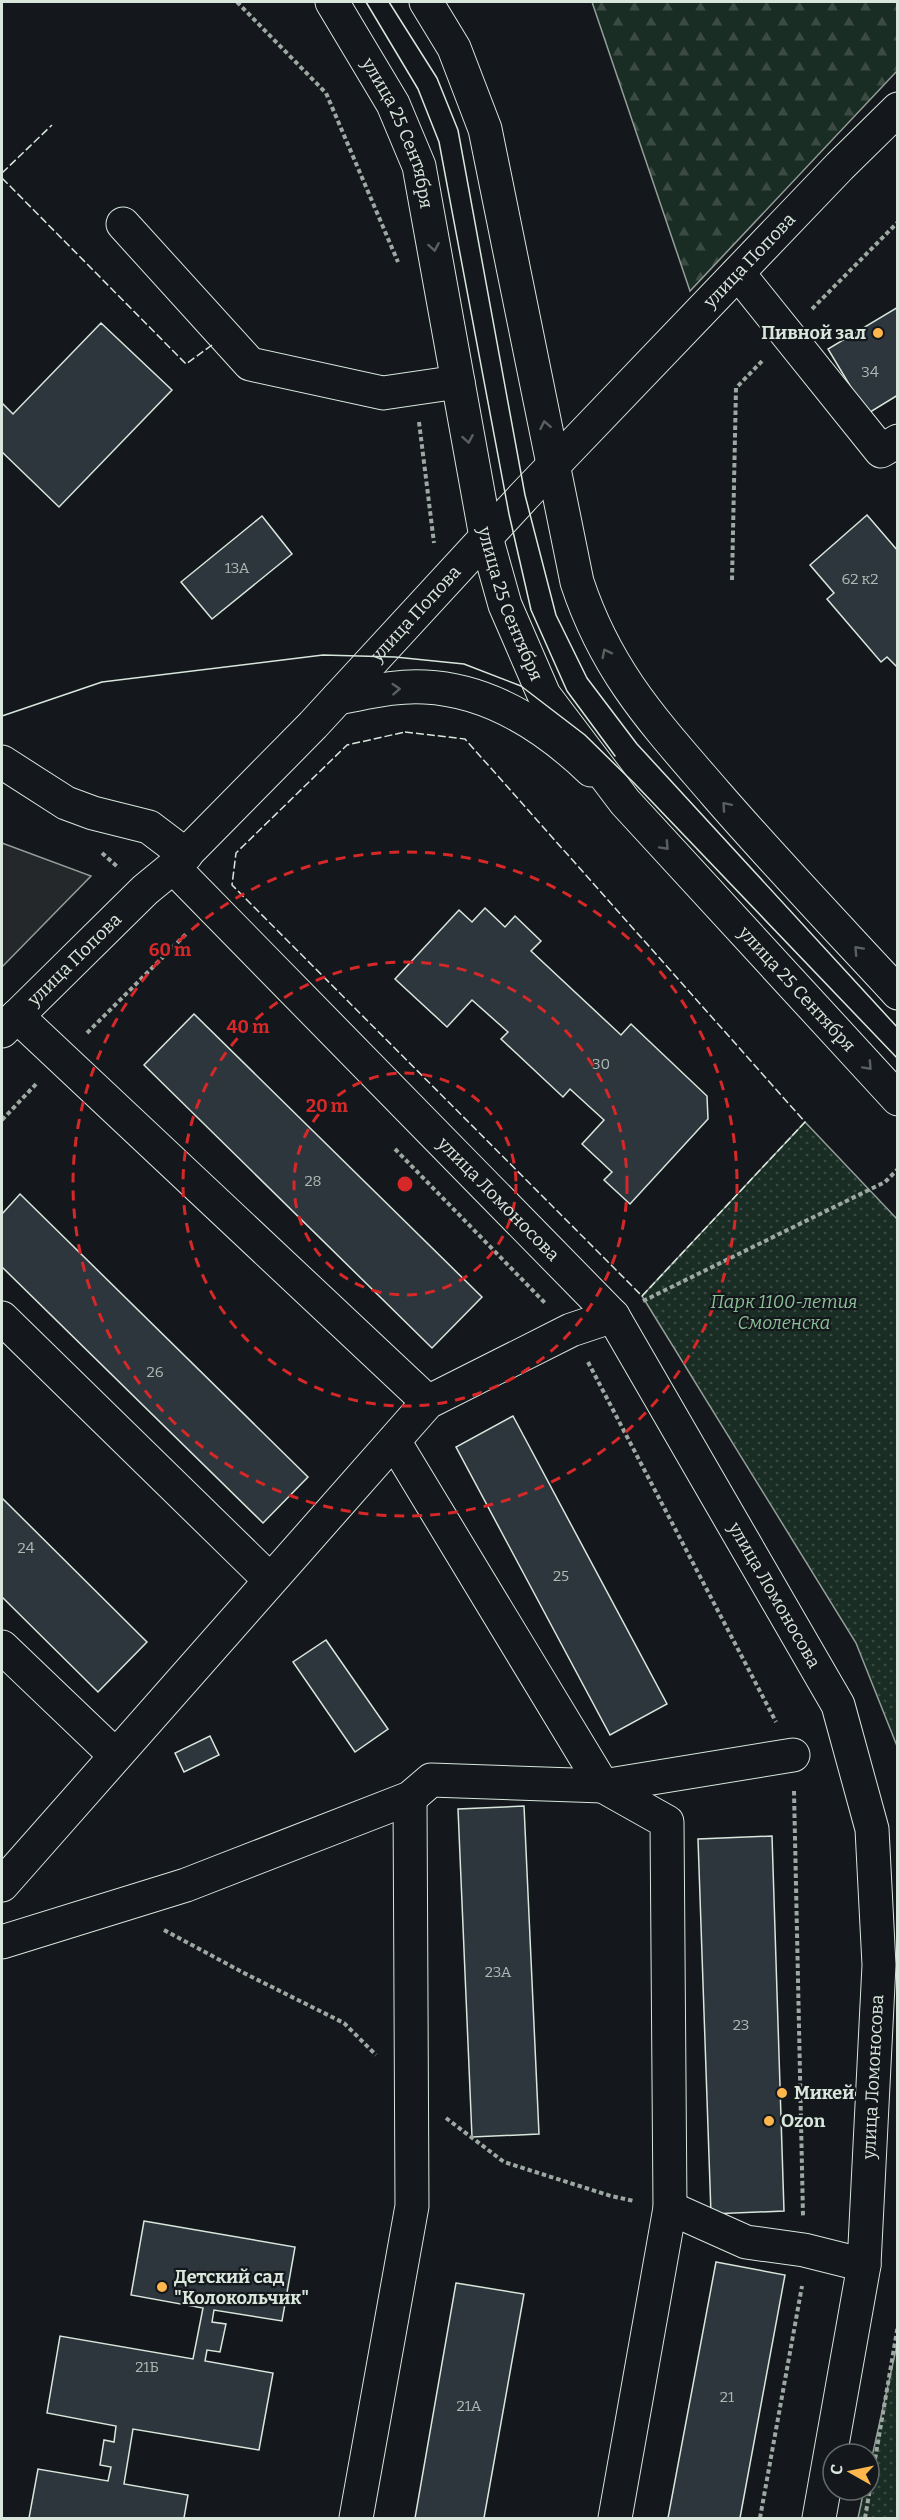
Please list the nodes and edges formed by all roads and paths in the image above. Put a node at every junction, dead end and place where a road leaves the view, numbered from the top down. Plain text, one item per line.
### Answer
1 (237, 2) edge
2 (332, 2) edge
3 (426, 2) edge
4 (897, 109) edge
5 (123, 224) dead end
6 (400, 267) dead end
7 (738, 273) junction
8 (458, 382) junction
9 (419, 388) junction
10 (892, 455) edge
11 (554, 466) junction
12 (486, 537) junction
13 (434, 548) dead end
14 (338, 698) junction
15 (2, 762) edge
16 (625, 802) junction
17 (94, 846) dead end
18 (180, 861) junction
19 (145, 890) junction
20 (186, 934) junction
21 (194, 942) dead end
22 (897, 993) edge
23 (9, 1024) edge
24 (63, 1058) junction
25 (897, 1099) edge
26 (2, 1120) edge
27 (391, 1144) dead end
28 (897, 1169) edge
29 (613, 1316) junction
30 (2, 1318) edge
31 (571, 1330) junction
32 (428, 1402) junction
33 (394, 1441) junction
34 (270, 1580) junction
35 (2, 1647) edge
36 (115, 1755) junction
37 (793, 1755) junction
38 (603, 1786) junction
39 (410, 1798) junction
40 (2, 1886) edge
41 (2, 1942) edge
42 (670, 2208) junction
43 (804, 2250) junction
44 (864, 2265) junction
45 (897, 2325) edge
46 (356, 2518) edge
47 (615, 2518) edge
48 (760, 2518) edge
49 (819, 2518) edge
50 (865, 2518) edge

1 - 6 path
2 -> 8 street, улица 25 Сентября
11 -> 3 street
4 - 7 street, улица Попова
5 - 9 street
7 - 10 street
7 - 11 street, улица Попова
8 - 9 street
8 -> 12 street, улица 25 Сентября
9 - 13 path
11 - 12 street, улица Попова
22 -> 11 street
12 - 14 street, улица Попова
12 - 16 street, улица 25 Сентября
14 -> 16 street
14 - 18 street, улица Попова
15 - 18 street, улица Ломоносова
16 -> 25 street, улица 25 Сентября
17 - 19 path
18 - 19 street, улица Попова
18 - 29 street, улица Ломоносова
19 - 20 path
19 - 23 street, улица Попова
20 - 21 path
20 - 24 path
23 - 24 street
24 - 26 path
24 - 32 street
27 - 31 path
28 - 29 path
29 - 31 street
29 - 44 street, улица Ломоносова
30 - 34 street
31 - 32 street
31 - 37 path
32 - 33 street
33 - 34 street
33 - 38 street
34 - 36 street
35 - 36 street
36 - 40 street
37 - 38 street
37 - 43 path
38 - 39 street
38 - 42 street
39 - 41 street
39 - 46 street
42 - 43 street
42 - 47 street
43 - 44 street
43 - 48 path
44 - 49 street, улица Ломоносова
45 - 50 path

